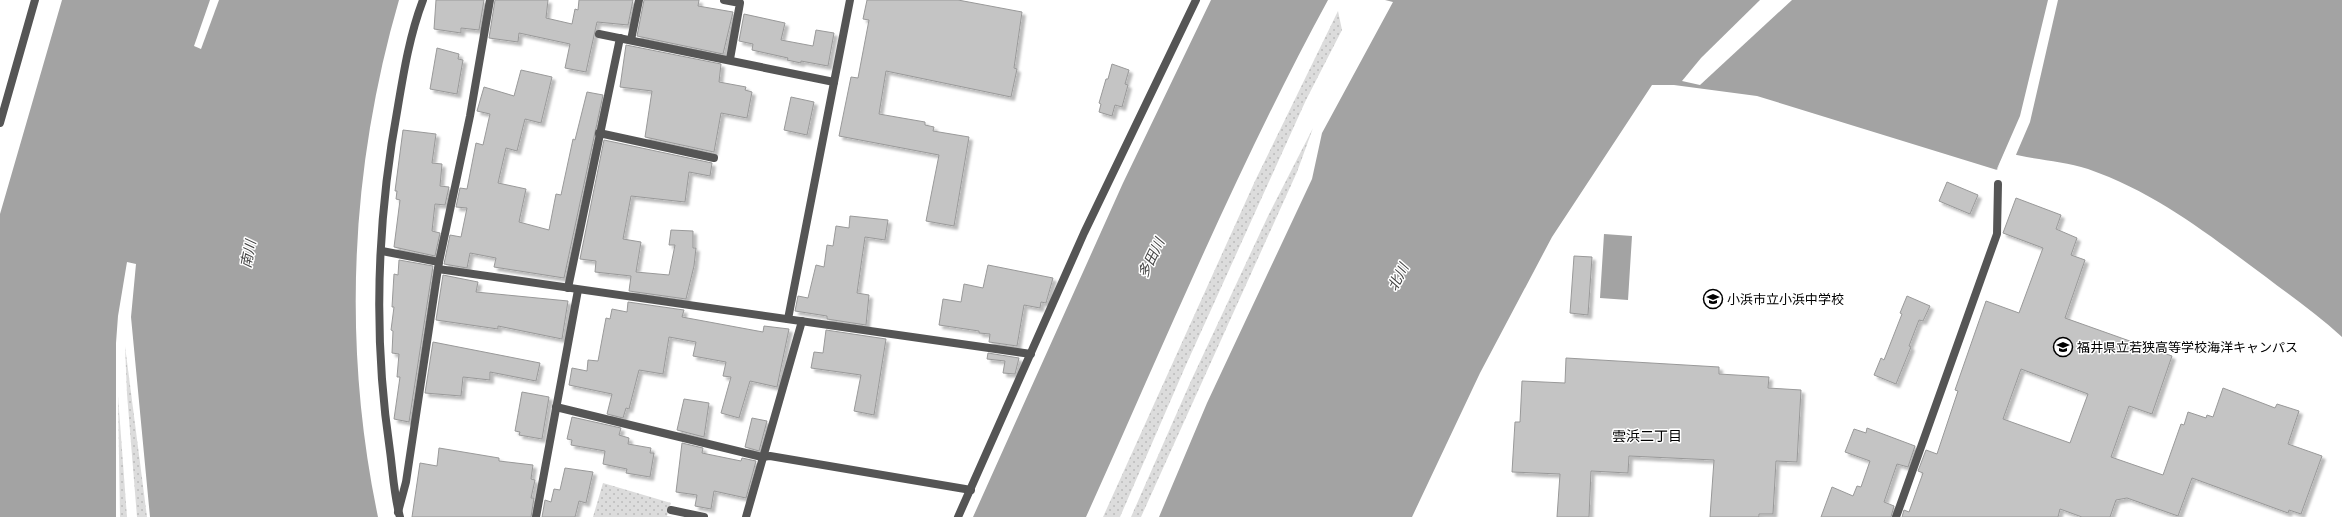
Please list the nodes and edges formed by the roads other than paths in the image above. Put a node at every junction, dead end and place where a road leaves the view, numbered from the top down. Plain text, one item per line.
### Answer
1 (35, 0) edge
2 (423, 0) edge
3 (490, 0) edge
4 (639, 0) edge
5 (724, 0) edge
6 (850, 0) edge
7 (1196, 0) edge
8 (599, 34) dead end
9 (620, 38) junction
10 (631, 40) junction
11 (730, 59) junction
12 (834, 82) junction
13 (0, 122) edge
14 (599, 134) junction
15 (714, 158) dead end
16 (1998, 184) dead end
17 (382, 251) junction
18 (439, 266) junction
19 (568, 288) junction
20 (578, 290) junction
21 (788, 319) junction
22 (802, 321) junction
23 (1031, 354) junction
24 (556, 407) junction
25 (765, 457) junction
26 (971, 490) junction
27 (671, 510) dead end
28 (399, 515) edge
29 (536, 517) edge
30 (704, 517) edge
31 (746, 517) edge
32 (958, 517) edge
33 (1896, 517) edge

1 - 13 street
2 - 17 street
3 - 18 street
4 - 10 street
5 - 11 street
6 - 12 street
7 - 23 street
8 - 9 street
9 - 10 street
9 - 14 street
10 - 11 street
11 - 12 street
12 - 21 street
14 - 15 street
14 - 19 street
16 - 33 street
17 - 18 street
17 - 28 street
18 - 19 street
18 - 28 street
19 - 20 street
20 - 21 street
20 - 24 street
21 - 22 street
22 - 23 street
22 - 25 street
23 - 26 street
24 - 25 street
24 - 29 street
25 - 26 street
25 - 31 street
26 - 32 street
27 - 30 street

